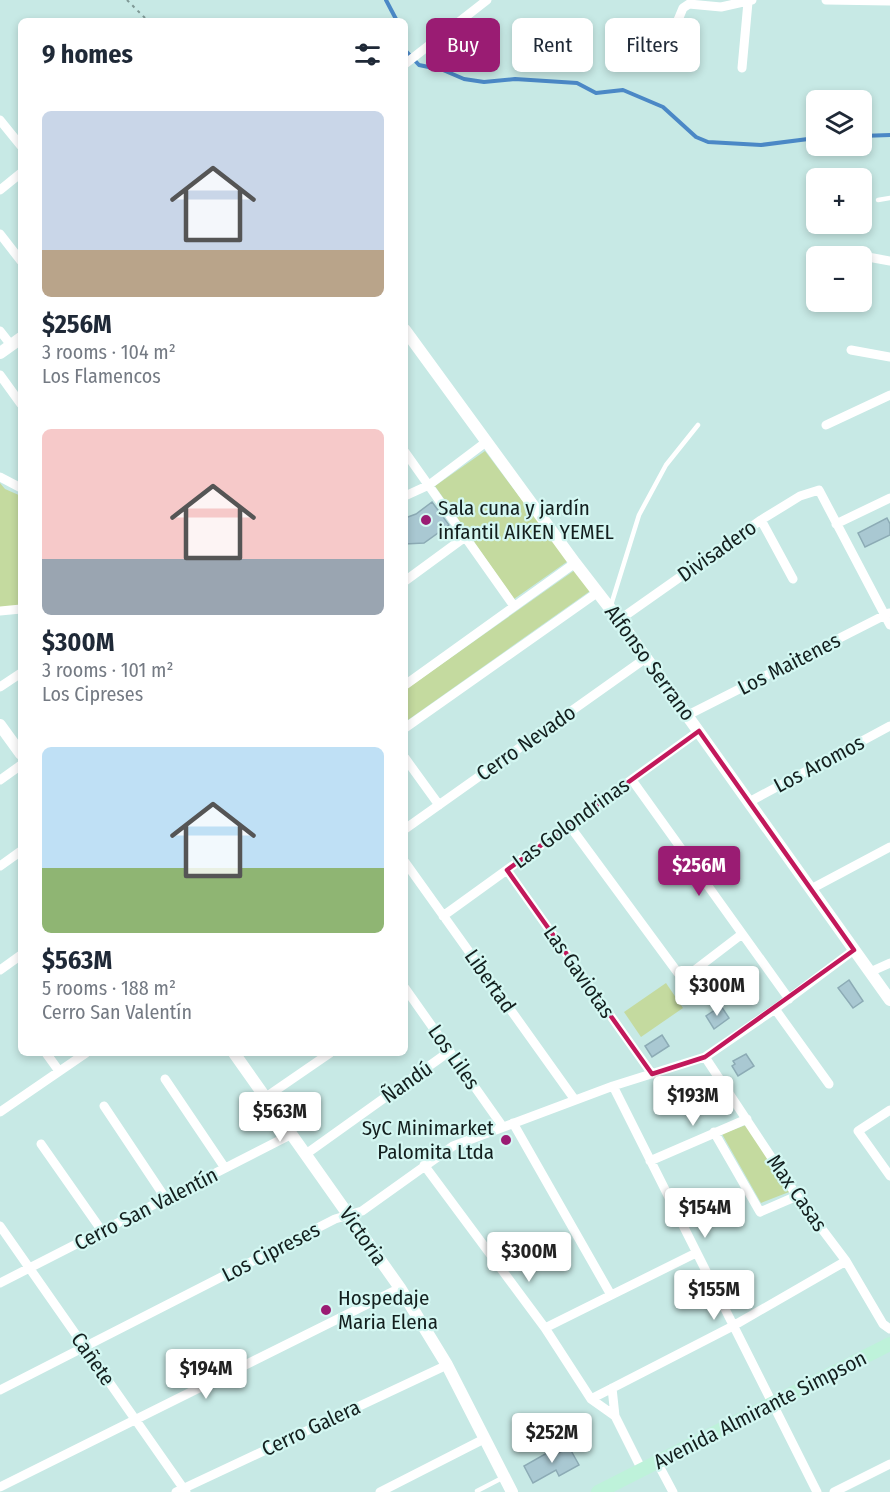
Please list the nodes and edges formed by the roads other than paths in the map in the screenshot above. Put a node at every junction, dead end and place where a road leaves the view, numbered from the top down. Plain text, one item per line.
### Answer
1 (487, 0) edge
2 (826, 0) edge
3 (750, 1) edge
4 (890, 1) edge
5 (679, 18) edge
6 (408, 61) edge
7 (741, 68) dead end
8 (0, 120) edge
9 (18, 142) edge
10 (18, 175) edge
11 (0, 190) edge
12 (890, 198) edge
13 (878, 200) dead end
14 (0, 234) edge
15 (18, 257) edge
16 (872, 258) edge
17 (890, 261) edge
18 (0, 331) edge
19 (408, 334) edge
20 (16, 342) edge
21 (851, 350) dead end
22 (0, 353) edge
23 (890, 357) edge
24 (0, 375) edge
25 (890, 395) edge
26 (18, 400) edge
27 (698, 425) dead end
28 (826, 425) dead end
29 (486, 442) junction
30 (408, 456) edge
31 (0, 477) edge
32 (429, 485) junction
33 (18, 486) edge
34 (408, 495) edge
35 (890, 498) edge
36 (761, 520) junction
37 (836, 525) junction
38 (465, 537) junction
39 (575, 563) junction
40 (408, 571) edge
41 (418, 572) junction
42 (408, 579) edge
43 (793, 579) dead end
44 (598, 592) junction
45 (514, 606) junction
46 (610, 608) junction
47 (18, 609) edge
48 (0, 611) edge
49 (887, 614) edge
50 (619, 620) junction
51 (890, 625) edge
52 (646, 658) junction
53 (18, 675) edge
54 (408, 683) edge
55 (0, 687) edge
56 (688, 715) junction
57 (0, 724) edge
58 (408, 726) edge
59 (890, 726) edge
60 (699, 731) junction
61 (18, 750) edge
62 (408, 762) edge
63 (18, 767) edge
64 (0, 780) edge
65 (632, 780) junction
66 (749, 802) junction
67 (439, 805) junction
68 (569, 825) junction
69 (408, 827) edge
70 (890, 847) edge
71 (18, 853) edge
72 (0, 866) edge
73 (408, 866) edge
74 (507, 870) junction
75 (812, 889) junction
76 (443, 916) junction
77 (742, 934) junction
78 (854, 950) junction
79 (18, 958) edge
80 (890, 963) edge
81 (0, 970) edge
82 (870, 972) junction
83 (408, 999) edge
84 (789, 999) junction
85 (890, 1000) edge
86 (775, 1009) junction
87 (450, 1051) junction
88 (48, 1056) edge
89 (82, 1056) edge
90 (236, 1056) edge
91 (326, 1056) edge
92 (705, 1056) junction
93 (59, 1071) junction
94 (652, 1074) junction
95 (165, 1079) dead end
96 (829, 1084) dead end
97 (613, 1086) junction
98 (266, 1097) junction
99 (575, 1100) junction
100 (104, 1106) dead end
101 (890, 1110) edge
102 (0, 1112) edge
103 (747, 1119) junction
104 (513, 1123) junction
105 (503, 1126) junction
106 (714, 1132) junction
107 (292, 1134) junction
108 (41, 1144) dead end
109 (306, 1154) junction
110 (650, 1161) junction
111 (424, 1165) junction
112 (225, 1168) junction
113 (890, 1176) edge
114 (797, 1196) junction
115 (166, 1199) junction
116 (349, 1216) junction
117 (0, 1226) edge
118 (102, 1231) junction
119 (696, 1253) junction
120 (846, 1261) junction
121 (29, 1268) junction
122 (0, 1283) edge
123 (400, 1288) junction
124 (611, 1295) junction
125 (734, 1326) junction
126 (545, 1328) junction
127 (890, 1329) edge
128 (890, 1344) edge
129 (85, 1348) junction
130 (447, 1365) junction
131 (612, 1388) junction
132 (0, 1390) edge
133 (591, 1399) junction
134 (772, 1404) junction
135 (615, 1416) junction
136 (135, 1420) junction
137 (484, 1439) junction
138 (657, 1462) junction
139 (890, 1464) edge
140 (642, 1470) junction
141 (504, 1478) junction
142 (0, 1487) edge
143 (182, 1491) edge
144 (477, 1491) edge
145 (380, 1492) edge
146 (512, 1492) edge
147 (598, 1492) edge
148 (673, 1492) edge
149 (817, 1492) edge
150 (834, 1492) edge

1 - 6 street
2 - 4 street
3 - 5 street
3 - 7 street
8 - 9 street
10 - 11 street
12 - 13 lane
14 - 15 street
16 - 17 street
18 - 20 street
19 - 29 street, Alfonso Serrano
20 - 22 street
21 - 23 street
24 - 26 street
25 - 28 street
27 - 46 lane
29 - 32 street
29 - 39 street, Alfonso Serrano
30 - 32 street
31 - 33 street
32 - 34 street
32 - 38 street
35 - 37 street
36 - 37 street, Divisadero
36 - 43 street
36 - 50 street, Divisadero
37 - 49 street
38 - 41 street
38 - 45 street
39 - 44 street, Alfonso Serrano
39 - 45 street
40 - 41 street
41 - 42 street
44 - 46 street, Alfonso Serrano
44 - 58 street
45 - 54 street
46 - 50 street, Alfonso Serrano
47 - 48 street
49 - 51 street
49 - 56 street, Los Maitenes
50 - 52 street, Alfonso Serrano
52 - 56 street, Alfonso Serrano
52 - 67 street, Cerro Nevado
53 - 55 street
56 - 60 street, Alfonso Serrano
57 - 61 street
59 - 66 street, Los Aromos
60 - 65 street, Las Golondrinas
60 - 66 street, Alfonso Serrano
62 - 67 street
63 - 64 street
65 - 68 street, Las Golondrinas
65 - 77 street
66 - 75 street, Alfonso Serrano
67 - 69 street, Cerro Nevado
68 - 74 street, Las Golondrinas
68 - 77 street
70 - 75 street
71 - 72 street
73 - 76 street, Libertad
74 - 76 street, Las Golondrinas
74 - 94 street, Las Gaviotas
75 - 78 street, Alfonso Serrano
76 - 99 street, Libertad
77 - 84 street
78 - 82 street, Alfonso Serrano
78 - 84 street, Los Cipreses
79 - 81 street
80 - 82 street
82 - 85 street, Alfonso Serrano
83 - 87 street, Los Liles
84 - 86 street, Los Cipreses
86 - 92 street, Los Cipreses
86 - 96 street
87 - 105 street, Los Liles
87 - 109 street, Ñandú
88 - 93 street
89 - 93 street
90 - 98 street, Victoria
91 - 98 street
92 - 94 street, Los Cipreses
92 - 103 street, Max Casas
93 - 102 street
94 - 97 street, Los Cipreses
95 - 112 street
97 - 99 street, Los Cipreses
97 - 110 street
98 - 107 street, Victoria
99 - 104 street, Los Cipreses
100 - 115 street
101 - 113 street
103 - 106 street
103 - 114 street, Max Casas
104 - 105 street, Los Cipreses
104 - 124 street
105 - 111 street, Los Cipreses
106 - 110 street
106 - 114 street
107 - 109 street, Victoria
107 - 112 street, Cerro San Valentín
108 - 118 street
109 - 116 street, Victoria
110 - 119 street
111 - 116 street, Los Cipreses
111 - 126 street
112 - 115 street, Cerro San Valentín
114 - 120 street, Max Casas
115 - 118 street, Cerro San Valentín
116 - 123 street, Victoria
116 - 129 street, Los Cipreses
117 - 121 street, Cañete
118 - 121 street, Cerro San Valentín
119 - 124 street
119 - 125 street
120 - 125 street
120 - 127 street, Max Casas
121 - 122 street, Cerro San Valentín
121 - 129 street, Cañete
123 - 130 street, Victoria
123 - 136 street
124 - 126 street
125 - 131 street
125 - 134 street
126 - 133 street
128 - 134 main road, Avenida Almirante Simpson
129 - 132 street, Los Cipreses
129 - 136 street, Cañete
130 - 137 street, Victoria
130 - 143 street, Cerro Galera
131 - 133 street
131 - 135 street
133 - 135 street
134 - 138 main road, Avenida Almirante Simpson
134 - 149 street
135 - 140 street
136 - 142 street
136 - 143 street, Cañete
137 - 141 street, Victoria
137 - 145 street
138 - 140 main road, Avenida Almirante Simpson
138 - 148 street
139 - 150 street
140 - 147 main road, Avenida Almirante Simpson
141 - 144 lane
141 - 146 street, Victoria

